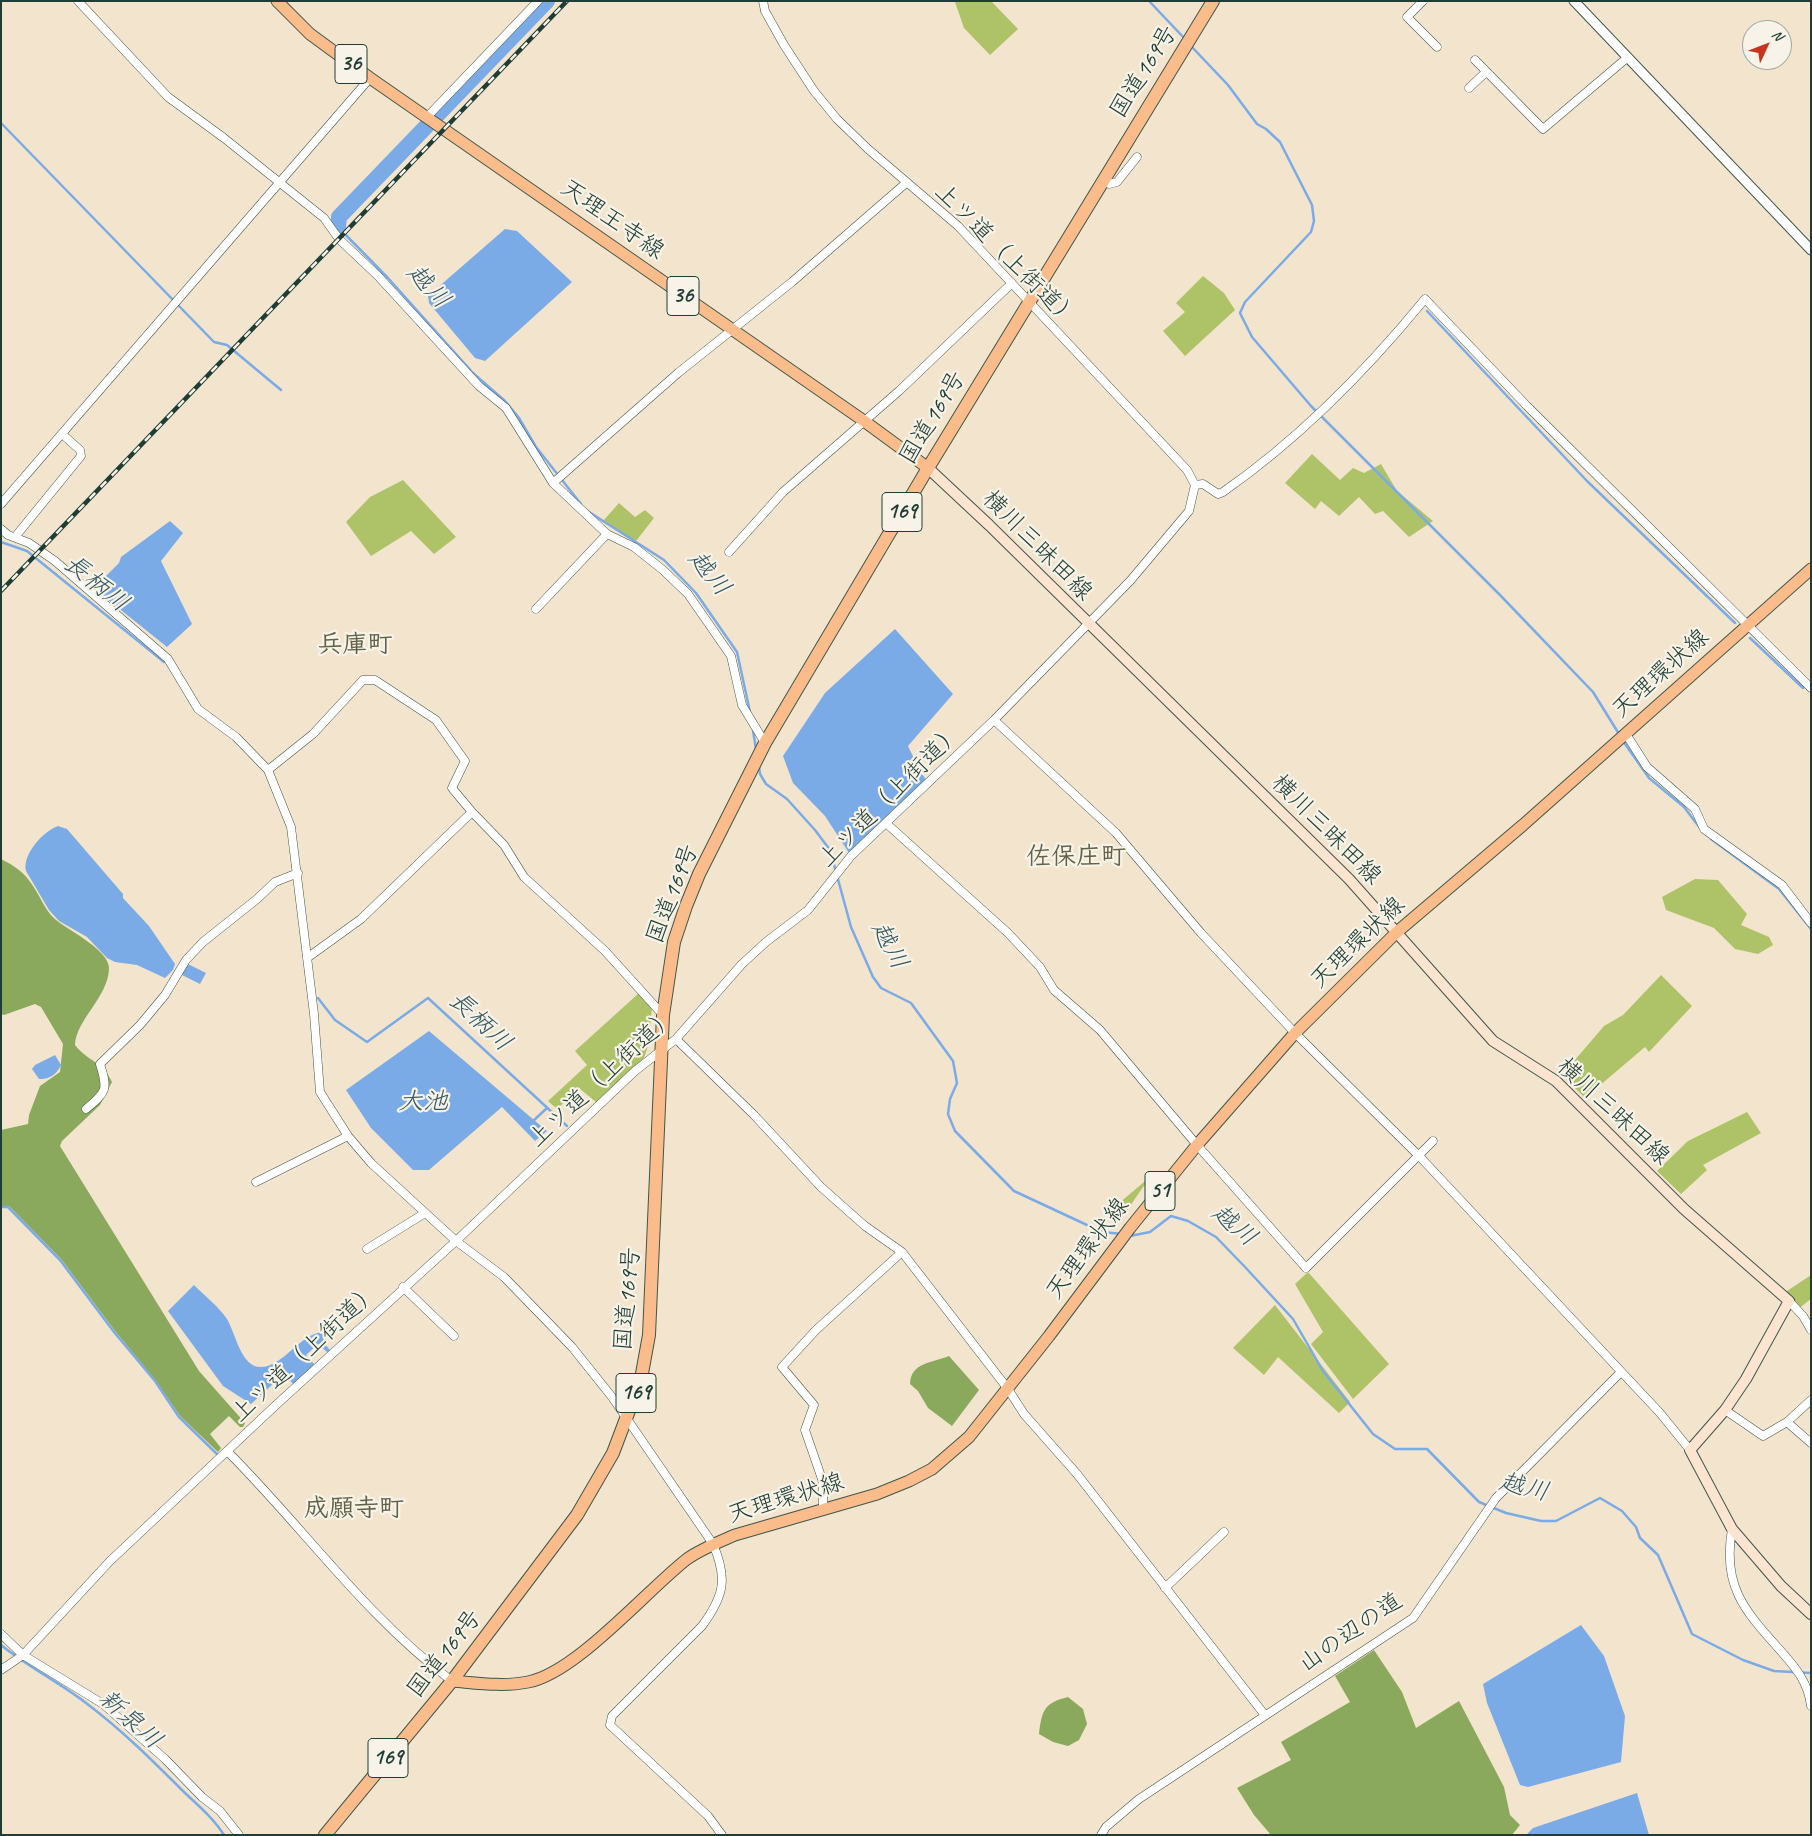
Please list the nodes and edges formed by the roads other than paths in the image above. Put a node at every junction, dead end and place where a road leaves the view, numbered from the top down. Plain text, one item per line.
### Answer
1 (78, 1) edge
2 (278, 1) edge
3 (538, 1) edge
4 (763, 1) edge
5 (1213, 1) edge
6 (1423, 1) edge
7 (1574, 1) edge
8 (1437, 47) dead end
9 (1628, 57) junction
10 (1475, 60) dead end
11 (1486, 72) junction
12 (370, 78) junction
13 (1469, 88) dead end
14 (432, 120) junction
15 (1137, 157) dead end
16 (1103, 180) junction
17 (280, 181) junction
18 (906, 183) junction
19 (1811, 250) edge
20 (1012, 283) junction
21 (1029, 302) junction
22 (730, 329) junction
23 (864, 421) junction
24 (62, 434) junction
25 (928, 468) junction
26 (553, 483) junction
27 (1195, 484) junction
28 (1, 504) edge
29 (1, 529) edge
30 (607, 534) junction
31 (15, 537) junction
32 (729, 552) dead end
33 (1811, 569) edge
34 (536, 609) dead end
35 (1089, 625) junction
36 (1747, 625) junction
37 (1811, 688) edge
38 (994, 720) junction
39 (1626, 734) junction
40 (765, 742) junction
41 (268, 770) junction
42 (472, 812) junction
43 (887, 824) junction
44 (298, 873) junction
45 (1811, 923) edge
46 (1397, 932) junction
47 (307, 958) junction
48 (663, 1015) junction
49 (1296, 1033) junction
50 (676, 1039) junction
51 (662, 1051) junction
52 (86, 1109) dead end
53 (348, 1136) junction
54 (1432, 1141) dead end
55 (1197, 1145) junction
56 (1419, 1156) junction
57 (256, 1182) dead end
58 (425, 1213) junction
59 (456, 1241) junction
60 (367, 1249) dead end
61 (902, 1252) junction
62 (403, 1287) junction
63 (1789, 1301) junction
64 (1811, 1330) edge
65 (454, 1336) dead end
66 (1621, 1372) junction
67 (1008, 1389) junction
68 (1811, 1400) edge
69 (1725, 1410) junction
70 (627, 1419) junction
71 (1787, 1422) junction
72 (1811, 1443) edge
73 (1690, 1450) junction
74 (228, 1452) junction
75 (823, 1509) junction
76 (1732, 1529) junction
77 (1224, 1532) dead end
78 (713, 1544) junction
79 (1165, 1588) junction
80 (1811, 1614) edge
81 (1, 1634) edge
82 (23, 1655) junction
83 (1, 1670) edge
84 (452, 1681) junction
85 (1811, 1706) edge
86 (1264, 1714) junction
87 (239, 1835) edge
88 (325, 1835) edge
89 (722, 1835) edge
90 (1101, 1835) edge

1 - 17 street
2 - 12 main road, 天理王寺線 / 36
3 - 14 street
4 - 18 street, 上ツ道（上街道）
5 - 16 highway, 国道169号 / 169
6 - 8 street
7 - 9 street
9 - 11 street
9 - 19 street
10 - 11 street
11 - 13 street
12 - 14 main road, 天理王寺線 / 36
12 - 17 street
14 - 22 main road, 天理王寺線 / 36
15 - 16 street
16 - 21 highway, 国道169号 / 169
17 - 24 street
17 - 26 street
18 - 20 street, 上ツ道（上街道）
18 - 22 street
20 - 21 street, 上ツ道（上街道）
20 - 23 street
21 - 25 highway, 国道169号 / 169
21 - 27 street, 上ツ道（上街道）
22 - 23 main road, 天理王寺線 / 36
22 - 26 street
23 - 25 main road, 天理王寺線 / 36
23 - 32 street
24 - 28 street
24 - 31 street
25 - 35 main road, 横川三昧田線
25 - 40 highway, 国道169号 / 169
26 - 30 street
27 - 35 street, 上ツ道（上街道）
27 - 36 street
29 - 31 street
30 - 34 street
30 - 40 street
31 - 41 street
33 - 36 main road, 天理環状線 / 51
35 - 38 street, 上ツ道（上街道）
35 - 46 main road, 横川三昧田線
36 - 37 street
36 - 39 main road, 天理環状線 / 51
38 - 43 street, 上ツ道（上街道）
38 - 49 street
39 - 45 street
39 - 46 main road, 天理環状線 / 51
40 - 48 highway, 国道169号 / 169
41 - 42 street
41 - 44 street
42 - 47 street
42 - 48 street
43 - 50 street, 上ツ道（上街道）
43 - 55 street
44 - 47 street
44 - 52 street
46 - 49 main road, 天理環状線 / 51
46 - 63 main road, 横川三昧田線
47 - 53 street
48 - 51 highway, 国道169号 / 169
49 - 55 main road, 天理環状線 / 51
49 - 56 street
50 - 51 street, 上ツ道（上街道）
50 - 61 street
51 - 59 street, 上ツ道（上街道）
51 - 70 highway, 国道169号 / 169
53 - 57 street
53 - 58 street
54 - 56 street
55 - 56 street
55 - 67 main road, 天理環状線 / 51
56 - 66 street
58 - 59 street
58 - 60 street
59 - 62 street, 上ツ道（上街道）
59 - 70 street
61 - 67 street
61 - 75 street
62 - 65 street
62 - 74 street, 上ツ道（上街道）
63 - 64 street
63 - 69 main road
66 - 73 street
66 - 86 street, 山の辺の道
67 - 75 main road, 天理環状線 / 51
67 - 79 street
68 - 71 street
69 - 71 street
69 - 73 main road
70 - 78 street
70 - 84 highway, 国道169号 / 169
71 - 72 street
73 - 76 main road
74 - 82 street, 上ツ道（上街道）
74 - 84 street
75 - 78 main road, 天理環状線 / 51
76 - 80 main road
76 - 85 street
77 - 79 street
78 - 84 main road, 天理環状線 / 51
78 - 89 street
79 - 86 street
81 - 82 street
82 - 83 street, 上ツ道（上街道）
82 - 87 street
84 - 88 highway, 国道169号 / 169
86 - 90 street, 山の辺の道

